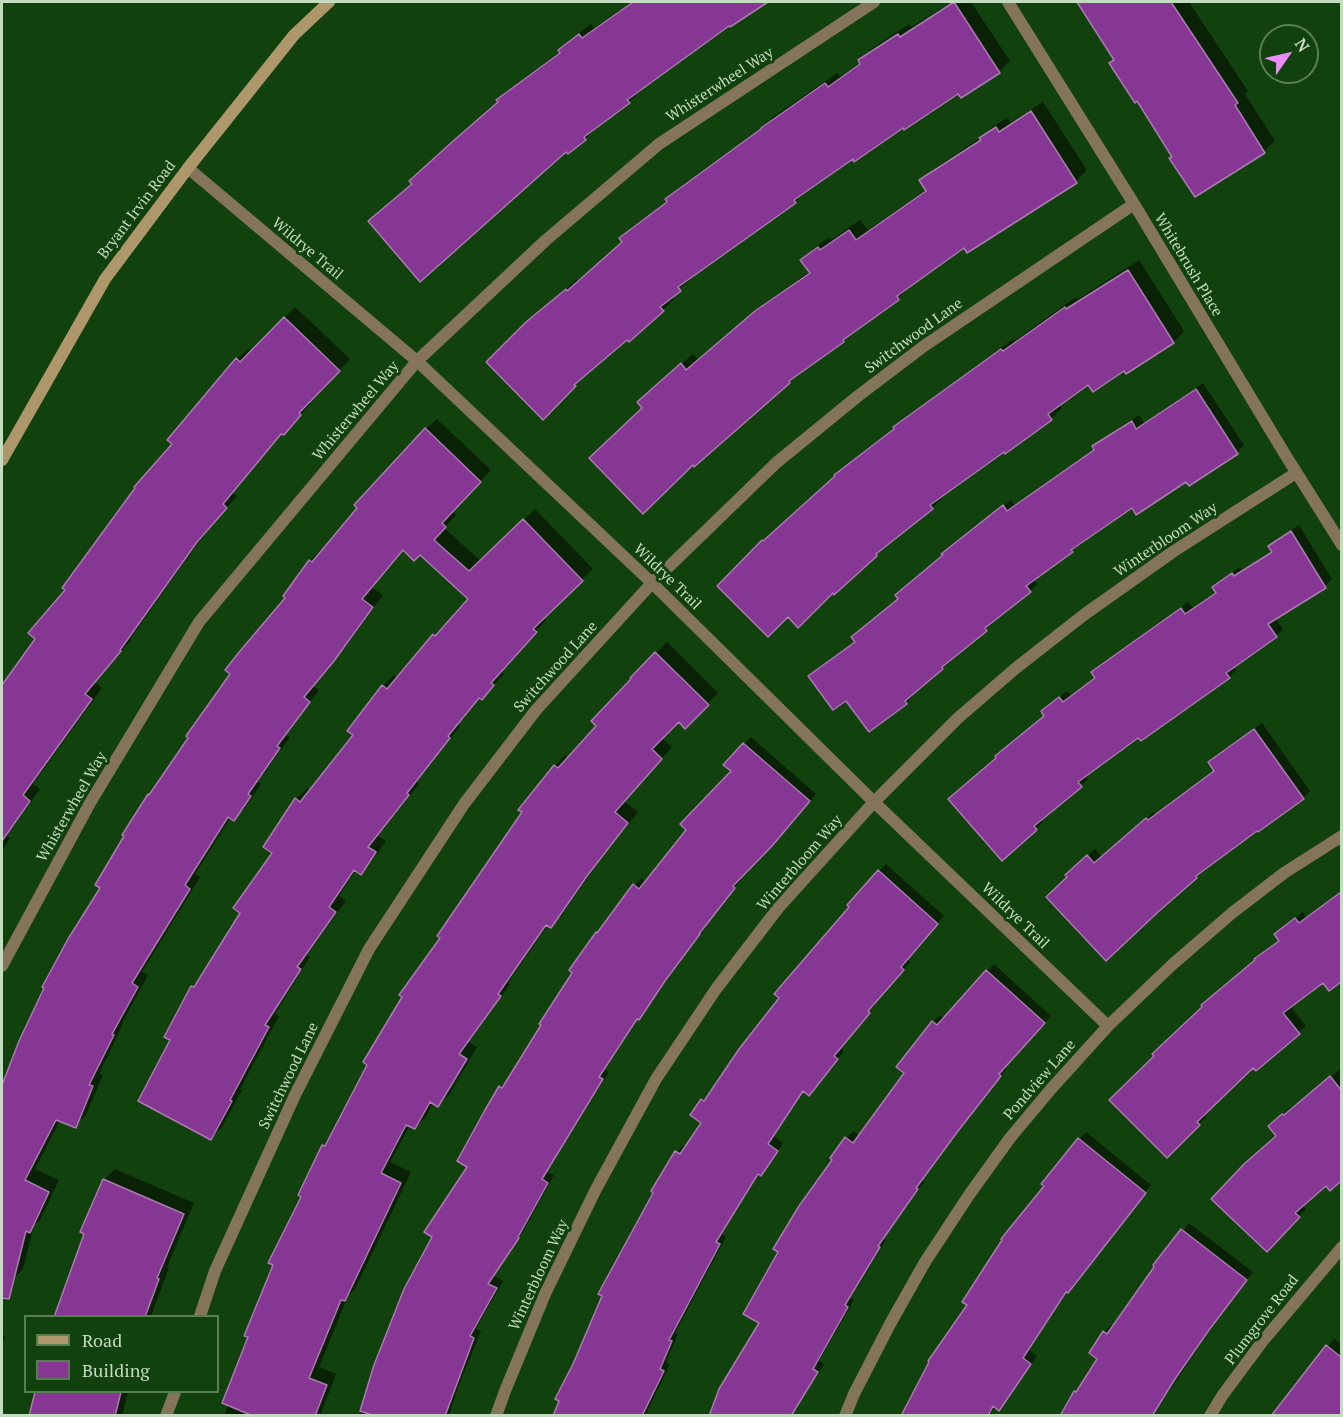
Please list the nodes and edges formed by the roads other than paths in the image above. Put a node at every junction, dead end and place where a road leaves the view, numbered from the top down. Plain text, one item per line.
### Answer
1 (329, 2) edge
2 (874, 2) edge
3 (1008, 2) edge
4 (188, 168) junction
5 (1134, 204) junction
6 (417, 361) junction
7 (2, 460) edge
8 (1296, 473) junction
9 (1341, 545) edge
10 (652, 583) junction
11 (874, 802) junction
12 (1341, 836) edge
13 (2, 966) edge
14 (1108, 1026) junction
15 (1341, 1247) edge
16 (201, 1315) edge
17 (175, 1393) edge
18 (166, 1416) edge
19 (496, 1416) edge
20 (845, 1416) edge
21 (1210, 1416) edge

1 - 4 street, Bryant Irvin Road
2 - 6 street, Whisterwheel Way
3 - 5 street, Whitebrush Place
4 - 6 street, Wildrye Trail
4 - 7 street, Bryant Irvin Road
5 - 8 street, Whitebrush Place
5 - 10 street, Switchwood Lane
6 - 10 street, Wildrye Trail
6 - 13 street, Whisterwheel Way
8 - 9 street, Whitebrush Place
8 - 11 street, Winterbloom Way
10 - 11 street, Wildrye Trail
10 - 16 street, Switchwood Lane
11 - 14 street, Wildrye Trail
11 - 19 street, Winterbloom Way
12 - 14 street, Pondview Lane
14 - 20 street, Pondview Lane
15 - 21 street, Plumgrove Road
17 - 18 street

